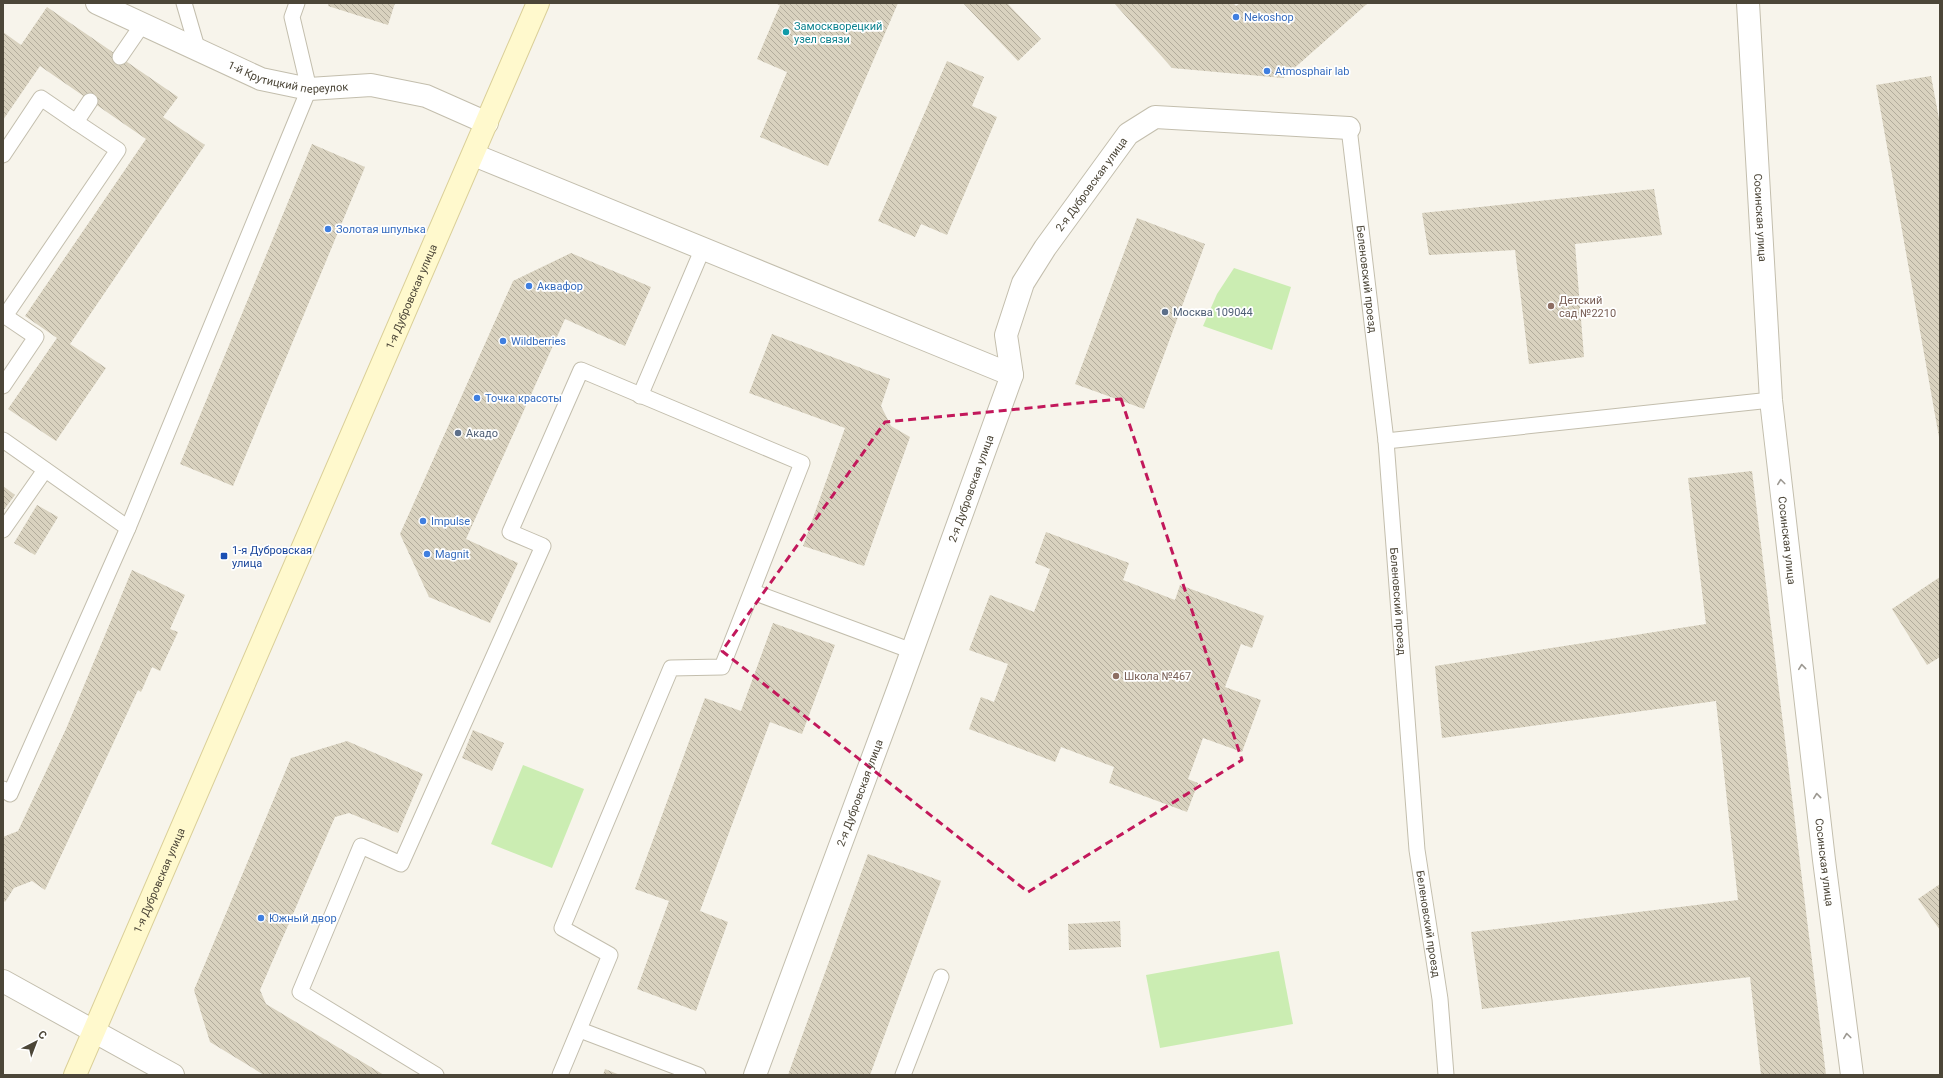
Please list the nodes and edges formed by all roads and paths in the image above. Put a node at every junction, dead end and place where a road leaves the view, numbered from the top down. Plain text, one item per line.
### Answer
1 (97, 3) edge
2 (184, 3) edge
3 (297, 3) edge
4 (538, 3) edge
5 (1748, 3) edge
6 (142, 25) junction
7 (198, 51) junction
8 (120, 57) dead end
9 (309, 89) junction
10 (90, 101) dead end
11 (76, 122) junction
12 (487, 123) junction
13 (1349, 128) joint
14 (474, 154) junction
15 (3, 155) edge
16 (703, 248) junction
17 (1012, 375) junction
18 (3, 386) edge
19 (640, 396) junction
20 (1771, 400) junction
21 (3, 440) edge
22 (1386, 441) junction
23 (45, 470) junction
24 (128, 528) junction
25 (3, 530) edge
26 (753, 592) junction
27 (912, 651) junction
28 (3, 788) edge
29 (941, 977) dead end
30 (3, 981) edge
31 (580, 1030) junction
32 (94, 1031) junction
33 (76, 1075) edge
34 (173, 1075) edge
35 (436, 1075) edge
36 (560, 1075) edge
37 (698, 1075) edge
38 (755, 1075) edge
39 (903, 1075) edge
40 (1446, 1075) edge
41 (1852, 1075) edge

1 - 6 street, 1-й Крутицкий переулок
2 - 7 lane
3 - 9 lane
4 - 12 main road, 1-я Дубровская улица
5 - 20 street, Сосинская улица
6 - 7 street, 1-й Крутицкий переулок
6 - 8 lane
7 - 9 street, 1-й Крутицкий переулок
9 - 12 street, 1-й Крутицкий переулок
9 - 24 lane
10 - 11 lane
11 - 15 lane
11 - 18 lane
12 - 14 main road, 1-я Дубровская улица
13 - 17 street, 2-я Дубровская улица
13 - 22 lane, Беленовский проезд
14 - 16 street
14 - 32 main road, 1-я Дубровская улица
16 - 17 street
16 - 19 lane
17 - 27 street, 2-я Дубровская улица
19 - 26 lane
19 - 35 lane
20 - 22 lane
41 -> 20 street, Сосинская улица
21 - 23 lane
22 - 40 lane, Беленовский проезд
23 - 24 lane
23 - 25 lane
24 - 28 lane
26 - 27 lane
26 - 31 lane
27 - 38 street, 2-я Дубровская улица
29 - 39 lane
30 - 32 street
31 - 36 lane
31 - 37 lane
32 - 33 main road, 1-я Дубровская улица
32 - 34 street

